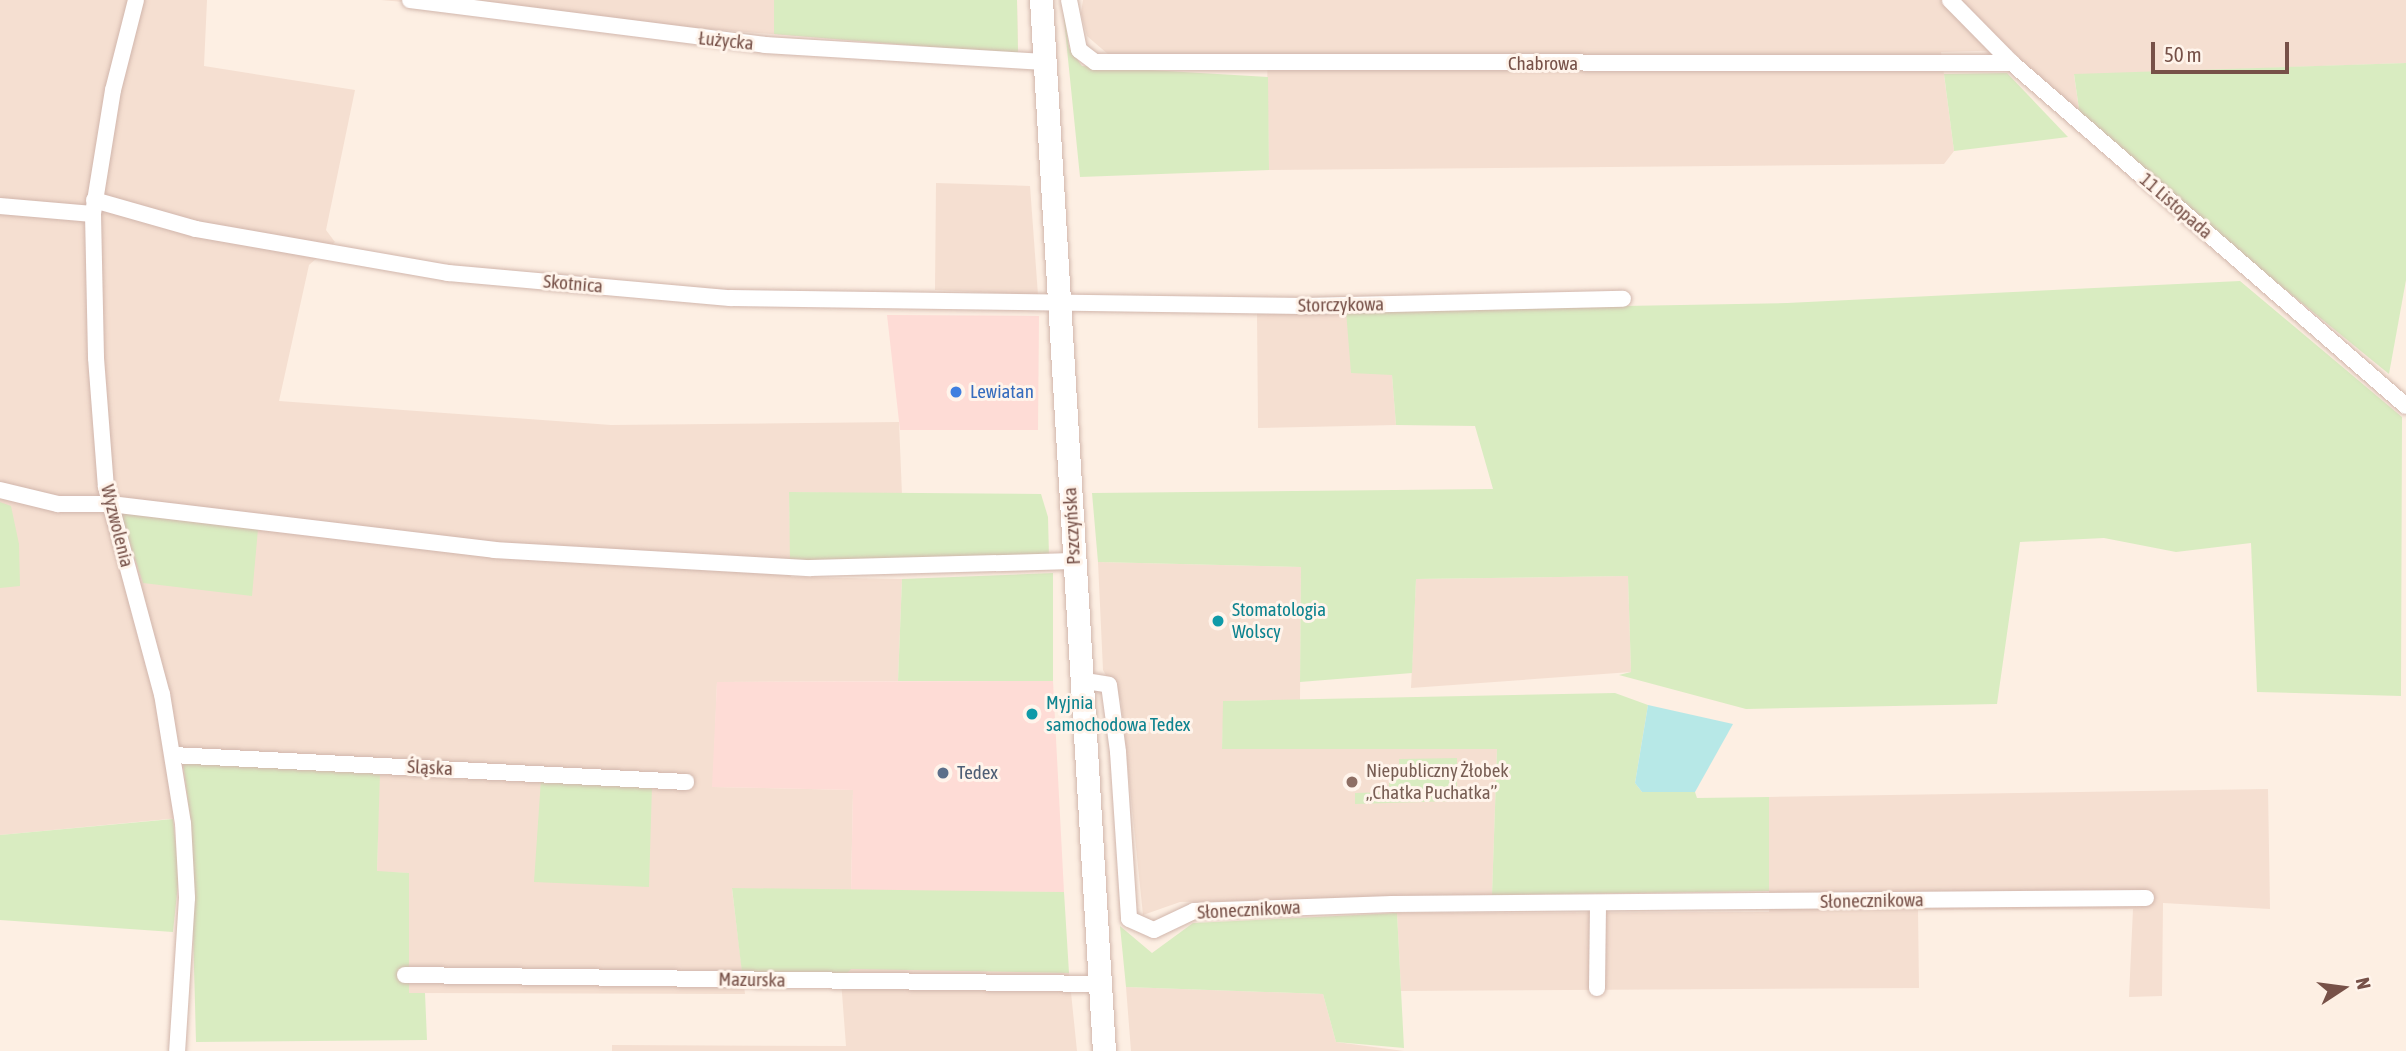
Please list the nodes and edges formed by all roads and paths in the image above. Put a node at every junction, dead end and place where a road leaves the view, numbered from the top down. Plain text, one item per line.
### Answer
1 (136, 0) edge
2 (410, 0) edge
3 (1041, 0) edge
4 (1069, 0) edge
5 (1950, 0) edge
6 (1044, 62) junction
7 (2012, 63) junction
8 (0, 206) edge
9 (93, 207) junction
10 (1623, 299) dead end
11 (1059, 306) junction
12 (2406, 406) edge
13 (0, 490) edge
14 (110, 504) junction
15 (1073, 561) junction
16 (1079, 680) junction
17 (173, 755) junction
18 (687, 782) dead end
19 (2146, 898) dead end
20 (1598, 904) junction
21 (405, 975) dead end
22 (1100, 984) junction
23 (1597, 988) dead end
24 (177, 1051) edge
25 (1104, 1051) edge

1 - 9 street, Wyzwolenia
2 - 6 street, Łużycka
3 - 6 main road, Pszczyńska
4 - 7 street, Chabrowa
5 - 7 street, 11 Listopada
6 - 11 main road, Pszczyńska
7 - 12 street, 11 Listopada
8 - 9 street, Skotnica
9 - 11 street, Skotnica
9 - 14 street, Wyzwolenia
10 - 11 street, Storczykowa
11 - 15 main road, Pszczyńska
13 - 14 street
14 - 15 street
14 - 17 street, Wyzwolenia
15 - 16 main road, Pszczyńska
16 - 20 street, Słonecznikowa
16 - 22 main road, Pszczyńska
17 - 18 street, Śląska
17 - 24 street, Wyzwolenia
19 - 20 street, Słonecznikowa
20 - 23 street
21 - 22 street, Mazurska
22 - 25 main road, Pszczyńska

